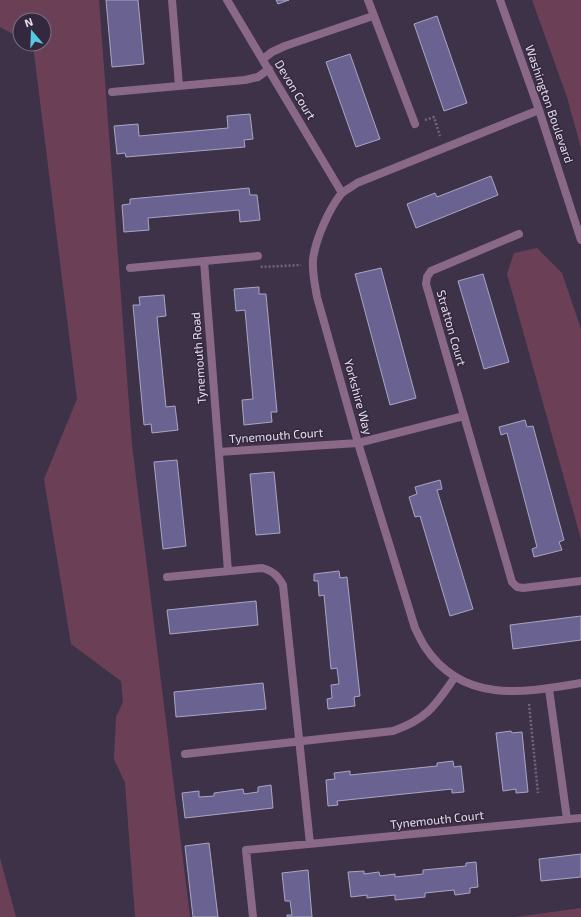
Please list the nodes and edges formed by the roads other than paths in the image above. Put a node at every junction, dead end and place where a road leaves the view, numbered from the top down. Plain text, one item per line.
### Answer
1 (172, 0) edge
2 (227, 0) edge
3 (368, 0) edge
4 (500, 0) edge
5 (373, 16) junction
6 (263, 59) junction
7 (268, 69) junction
8 (180, 86) junction
9 (112, 92) dead end
10 (539, 110) junction
11 (415, 124) road end
12 (342, 193) junction
13 (519, 234) dead end
14 (581, 240) edge
15 (258, 256) road end
16 (204, 261) junction
17 (130, 268) dead end
18 (464, 416) junction
19 (358, 443) junction
20 (219, 452) junction
21 (228, 571) junction
22 (167, 576) dead end
23 (581, 581) edge
24 (455, 677) junction
25 (581, 683) edge
26 (549, 689) junction
27 (300, 742) junction
28 (185, 754) dead end
29 (581, 818) edge
30 (567, 819) junction
31 (310, 844) junction
32 (253, 917) edge

1 - 8 street
2 - 6 street, Devon Court
3 - 5 street
4 - 10 street, Washington Boulevard
5 - 6 street
5 - 11 street
6 - 7 street, Devon Court
7 - 8 street
7 - 12 street, Devon Court
8 - 9 street
10 - 12 street, Yorkshire Way
10 - 14 street, Washington Boulevard
12 - 19 street, Yorkshire Way
13 - 18 street, Stratton Court
15 - 16 street
16 - 17 street
16 - 20 street, Tynemouth Road
18 - 19 street
18 - 23 street, Stratton Court
19 - 20 street, Tynemouth Court
19 - 24 street, Yorkshire Way
20 - 21 street, Tynemouth Court
21 - 22 street
21 - 27 street
24 - 26 street, Yorkshire Way
24 - 27 street
25 - 26 street, Yorkshire Way
26 - 30 street
27 - 28 street
27 - 31 street
29 - 30 street, Tynemouth Court
30 - 31 street, Tynemouth Court
31 - 32 street, Tynemouth Court

